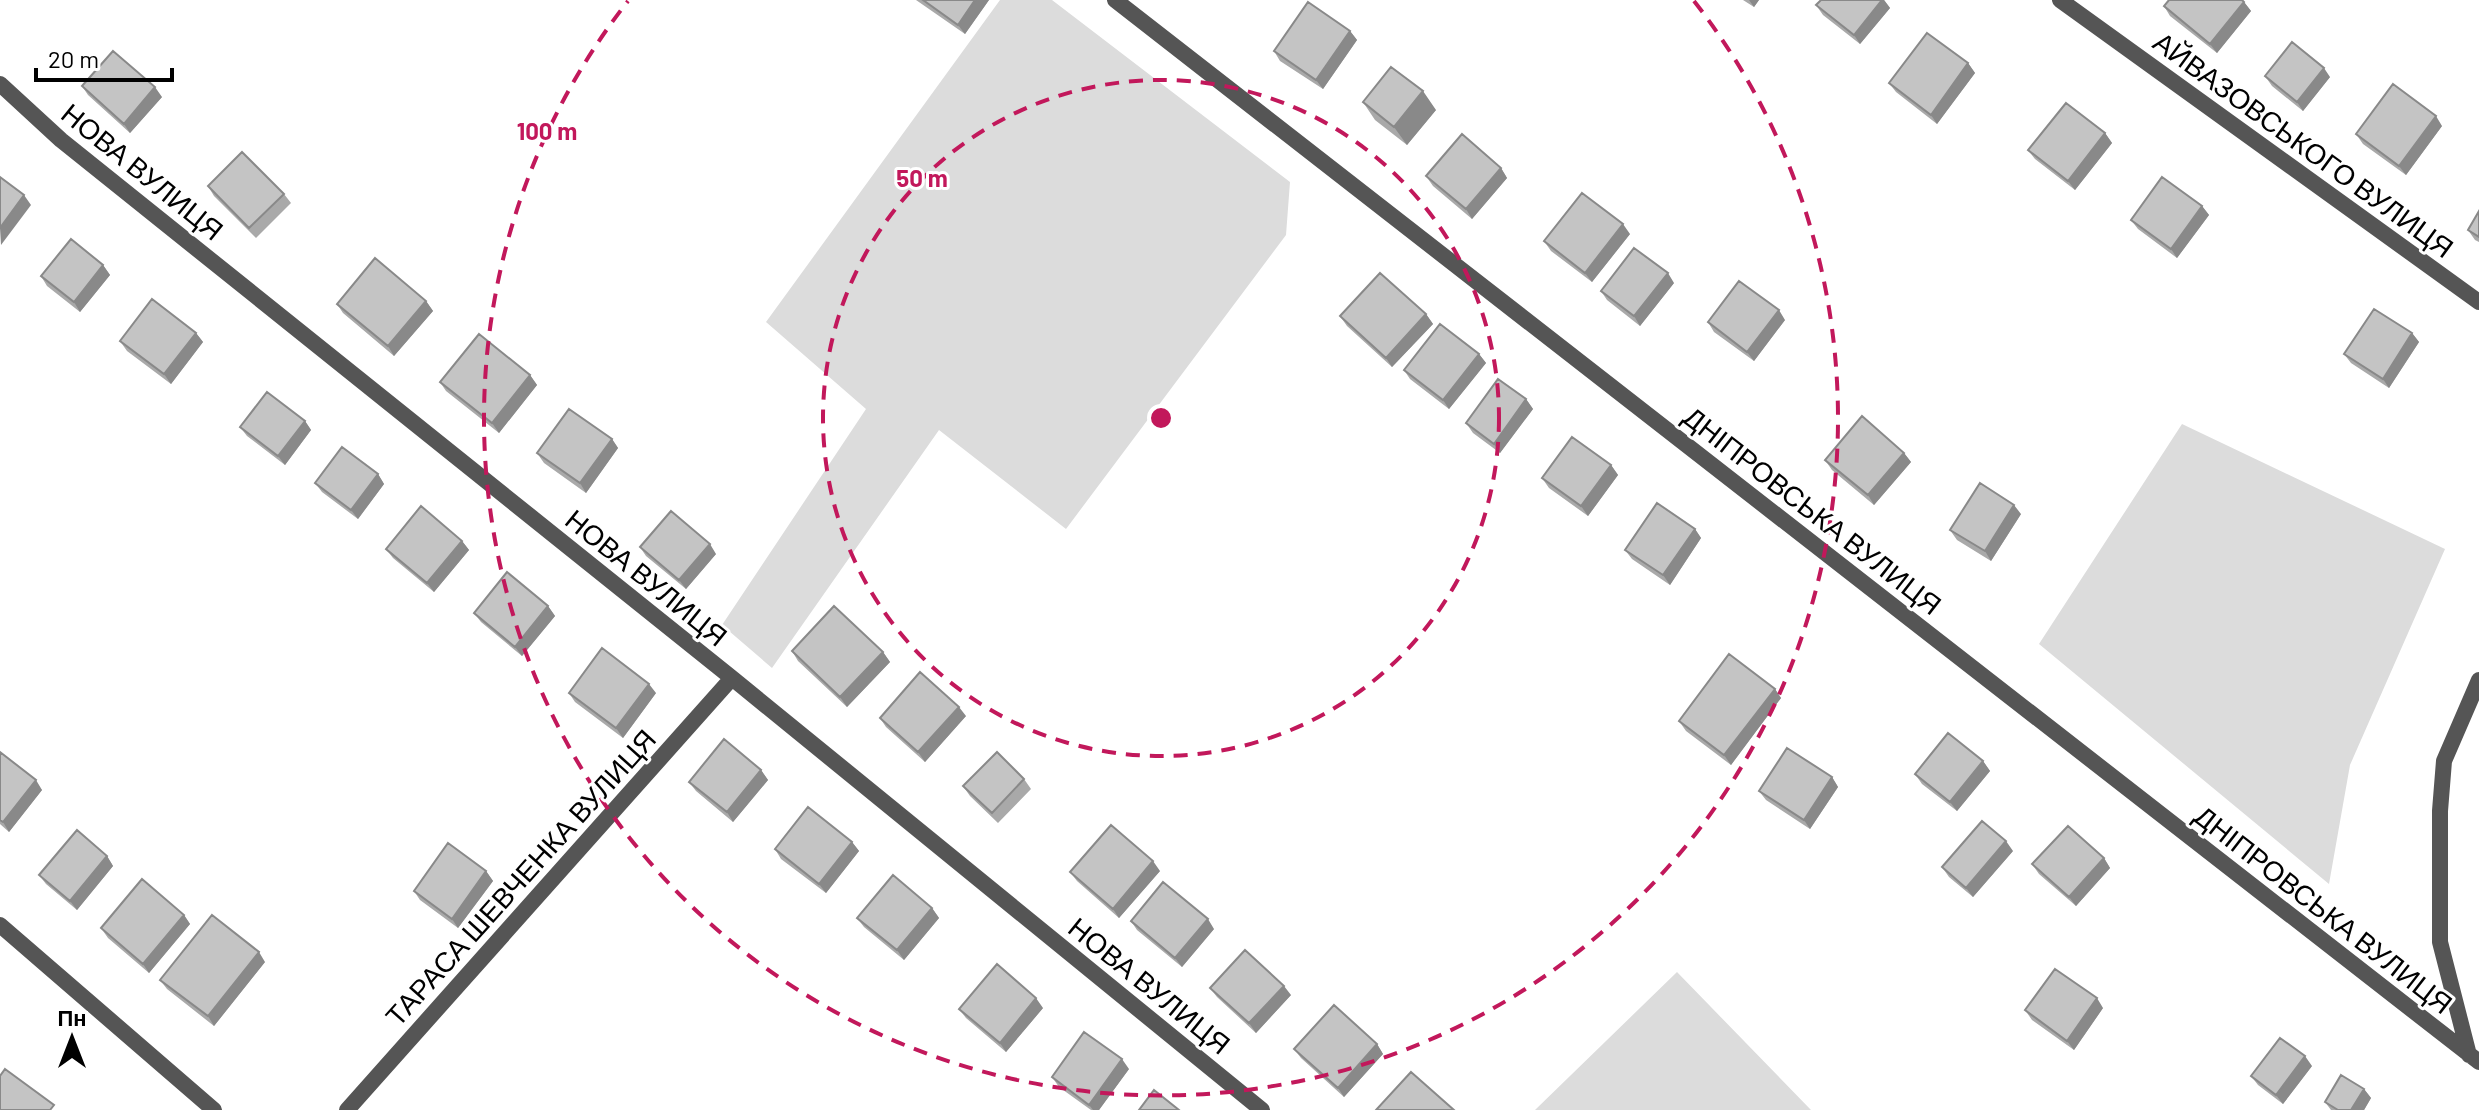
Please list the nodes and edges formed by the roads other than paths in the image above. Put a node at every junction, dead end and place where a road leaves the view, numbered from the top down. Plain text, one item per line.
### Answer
1 (1115, 0) edge
2 (2060, 0) edge
3 (0, 84) edge
4 (2479, 302) edge
5 (732, 678) junction
6 (2479, 680) edge
7 (0, 925) edge
8 (2474, 1059) edge
9 (214, 1110) edge
10 (347, 1110) edge
11 (1262, 1110) edge

1 - 8 street, ДНІПРОВСЬКА ВУЛИЦЯ
2 - 4 street, АЙВАЗОВСЬКОГО ВУЛИЦЯ
3 - 5 street, НОВА ВУЛИЦЯ
5 - 10 street, ТАРАСА ШЕВЧЕНКА ВУЛИЦЯ
5 - 11 street, НОВА ВУЛИЦЯ
6 - 8 street
7 - 9 street

